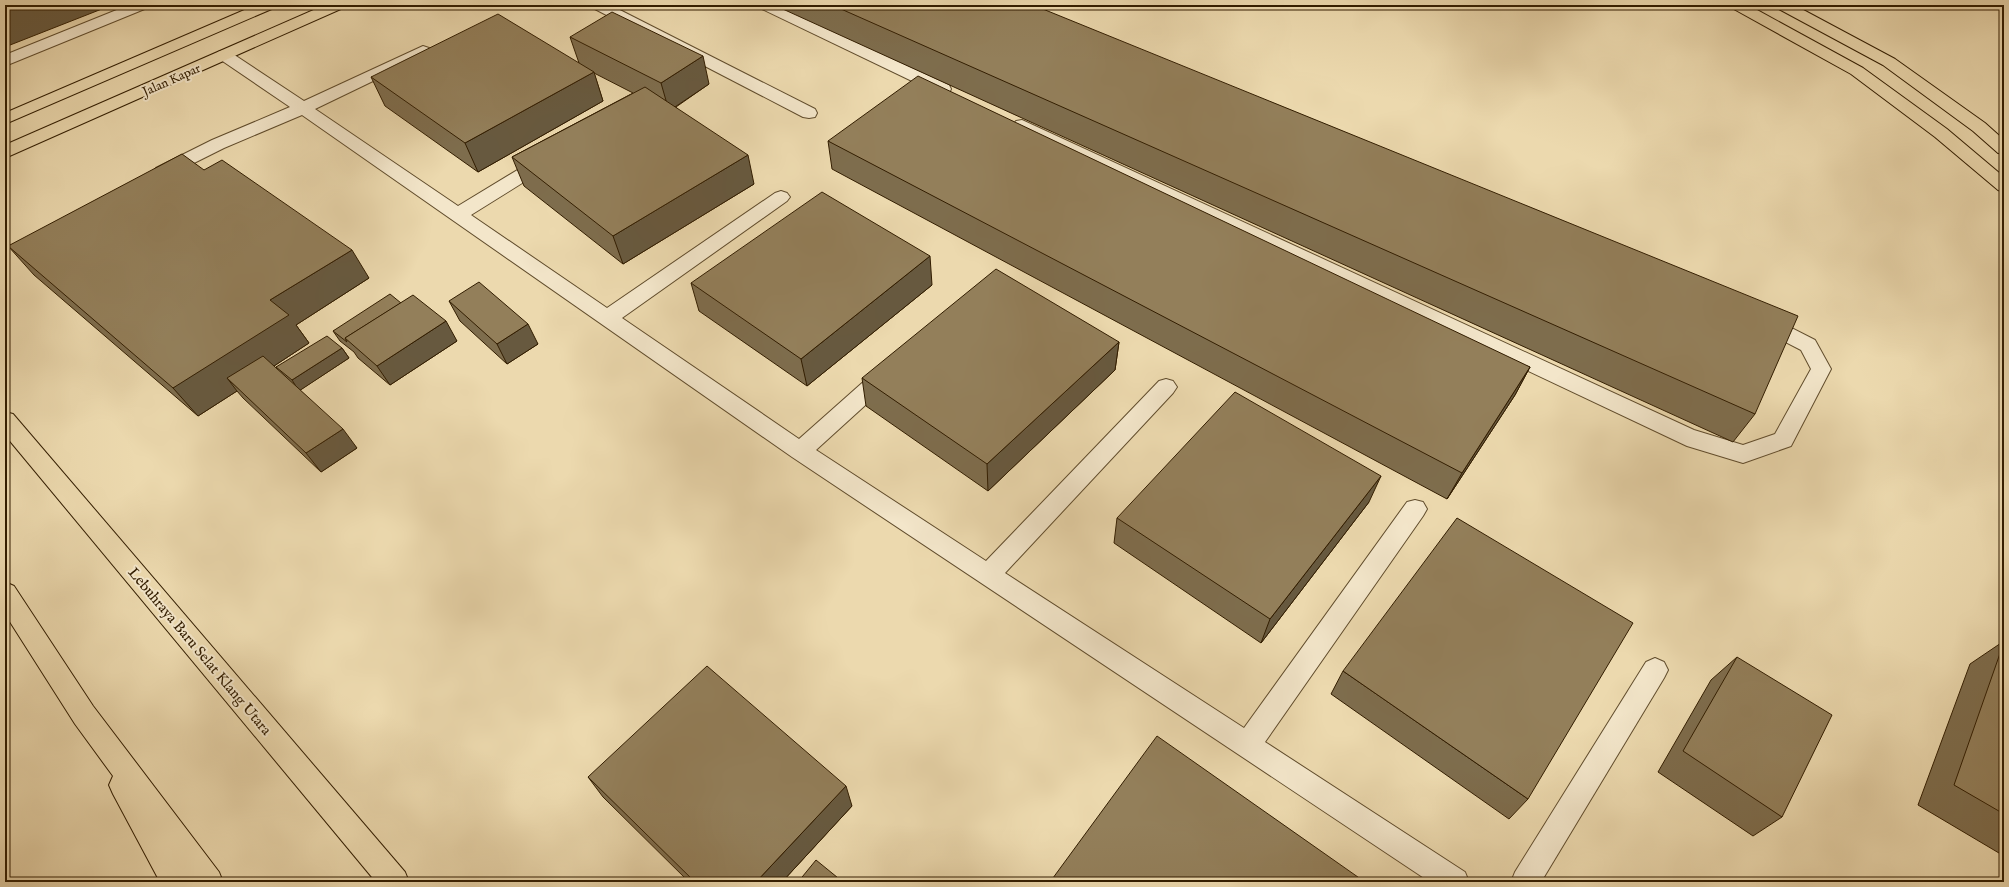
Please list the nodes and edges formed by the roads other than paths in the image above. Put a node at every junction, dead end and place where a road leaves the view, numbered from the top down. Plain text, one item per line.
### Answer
1 (142, 5) edge
2 (269, 5) edge
3 (338, 5) edge
4 (598, 5) edge
5 (765, 5) edge
6 (1737, 5) edge
7 (1782, 5) edge
8 (441, 43) edge
9 (224, 55) junction
10 (5, 61) edge
11 (959, 96) edge
12 (303, 108) junction
13 (809, 112) dead end
14 (1002, 116) edge
15 (5, 119) edge
16 (2004, 149) edge
17 (5, 152) edge
18 (557, 154) edge
19 (145, 181) edge
20 (2004, 186) edge
21 (781, 197) dead end
22 (458, 214) junction
23 (1746, 313) edge
24 (608, 318) junction
25 (898, 363) edge
26 (1166, 387) dead end
27 (5, 420) edge
28 (800, 451) junction
29 (1415, 509) dead end
30 (988, 575) junction
31 (5, 593) edge
32 (1655, 670) dead end
33 (84, 715) junction
34 (1247, 745) junction
35 (176, 882) edge
36 (209, 882) edge
37 (395, 882) edge
38 (1455, 882) edge
39 (1525, 882) edge

1 - 10 street
2 - 15 highway, Jalan Kapar
3 - 9 highway, Jalan Kapar
4 - 13 street
5 - 11 street
6 - 20 highway
7 - 16 highway
8 - 12 street
9 - 12 street
9 - 17 highway, Jalan Kapar
12 - 19 street
12 - 22 street
14 - 23 street
18 - 22 street
21 - 24 street
22 - 24 street
24 - 28 street
25 - 28 street
26 - 30 street
27 - 37 highway, Lebuhraya Baru Selat Klang Utara
28 - 30 street
29 - 34 street
30 - 34 street
31 - 33 highway
32 - 39 street
33 - 35 highway
33 - 36 highway
34 - 38 street

